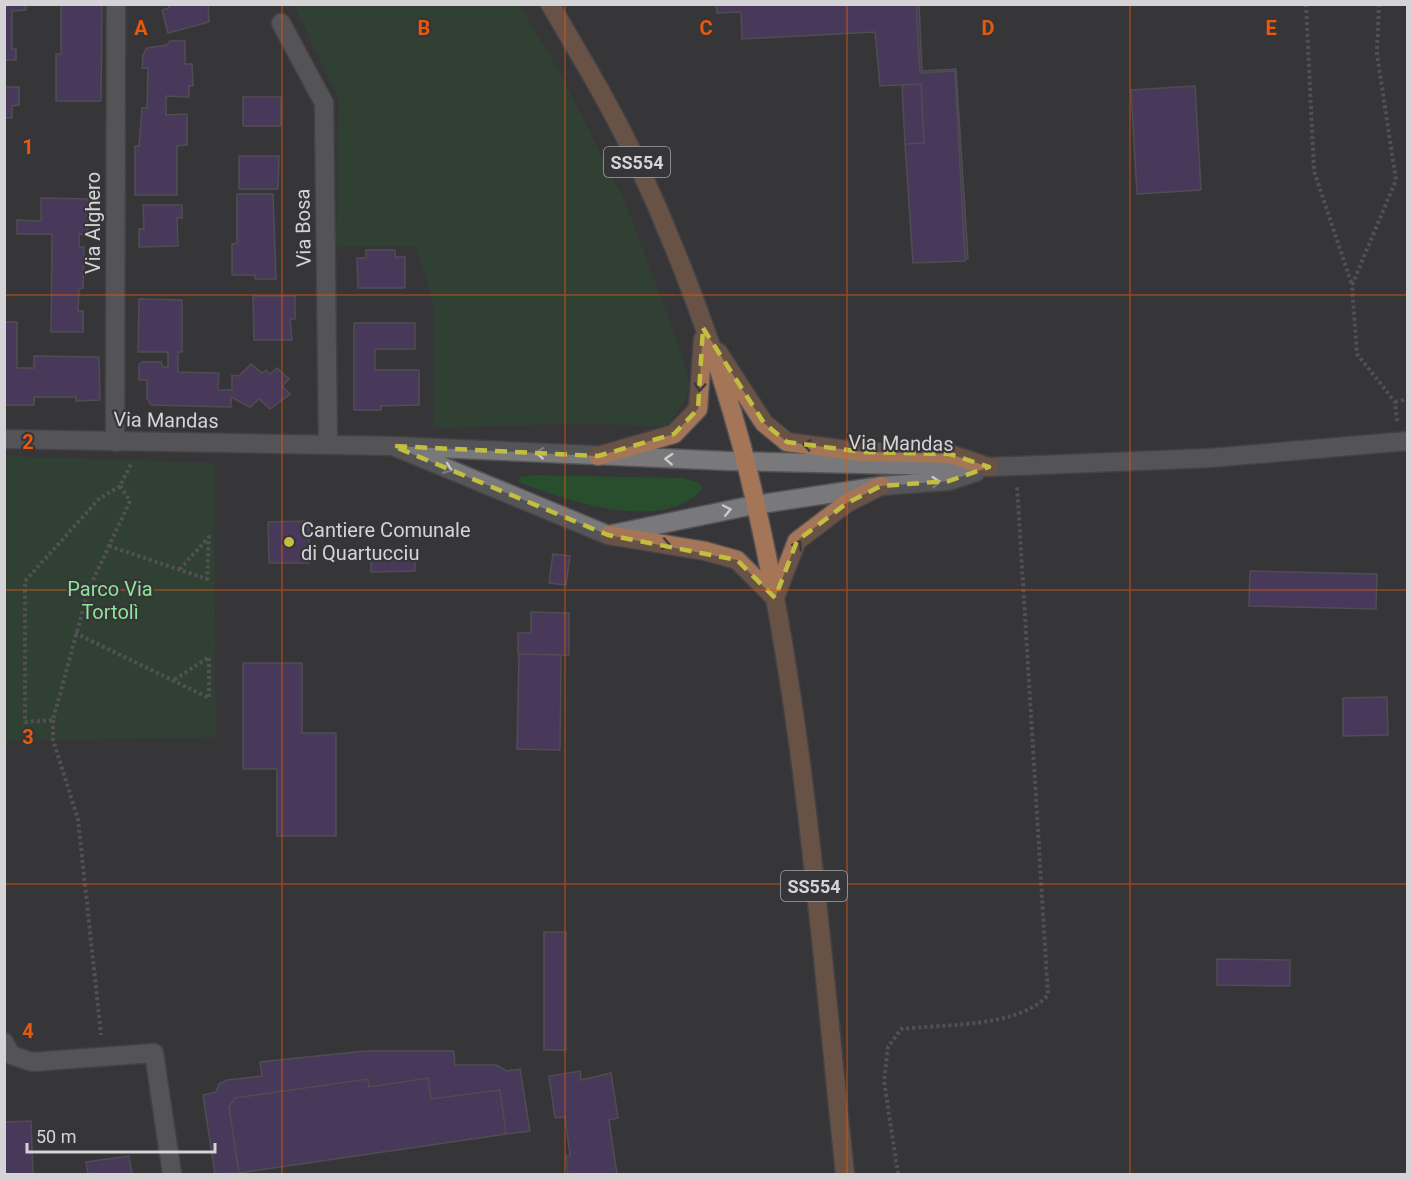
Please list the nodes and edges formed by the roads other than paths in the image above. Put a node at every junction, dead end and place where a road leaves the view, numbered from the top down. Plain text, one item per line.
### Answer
1 (116, 4) edge
2 (550, 4) edge
3 (281, 23) dead end
4 (704, 328) junction
5 (4, 439) edge
6 (1404, 441) edge
7 (115, 442) junction
8 (328, 443) junction
9 (393, 446) junction
10 (598, 456) junction
11 (745, 461) junction
12 (989, 467) junction
13 (881, 486) junction
14 (754, 505) junction
15 (608, 535) junction
16 (775, 598) junction
17 (8, 1049) edge
18 (172, 1174) edge
19 (845, 1174) edge

1 - 7 street, Via Alghero
2 - 4 main road, SS554
3 - 8 street, Via Bosa
4 -> 10 main road
4 - 11 main road, SS554
12 -> 4 main road
5 - 7 street, Via Mandas
6 - 12 street, Via Mandas
7 - 8 street, Via Mandas
8 - 9 street, Via Mandas
10 -> 9 street, Via Mandas
9 -> 15 street
11 -> 10 street, Via Mandas
11 - 12 street, Via Mandas
11 - 14 main road, SS554
13 -> 12 street
13 - 14 street
16 -> 13 main road
15 -> 14 street
14 - 16 main road, SS554
15 -> 16 main road
16 - 19 main road, SS554
17 - 18 street

